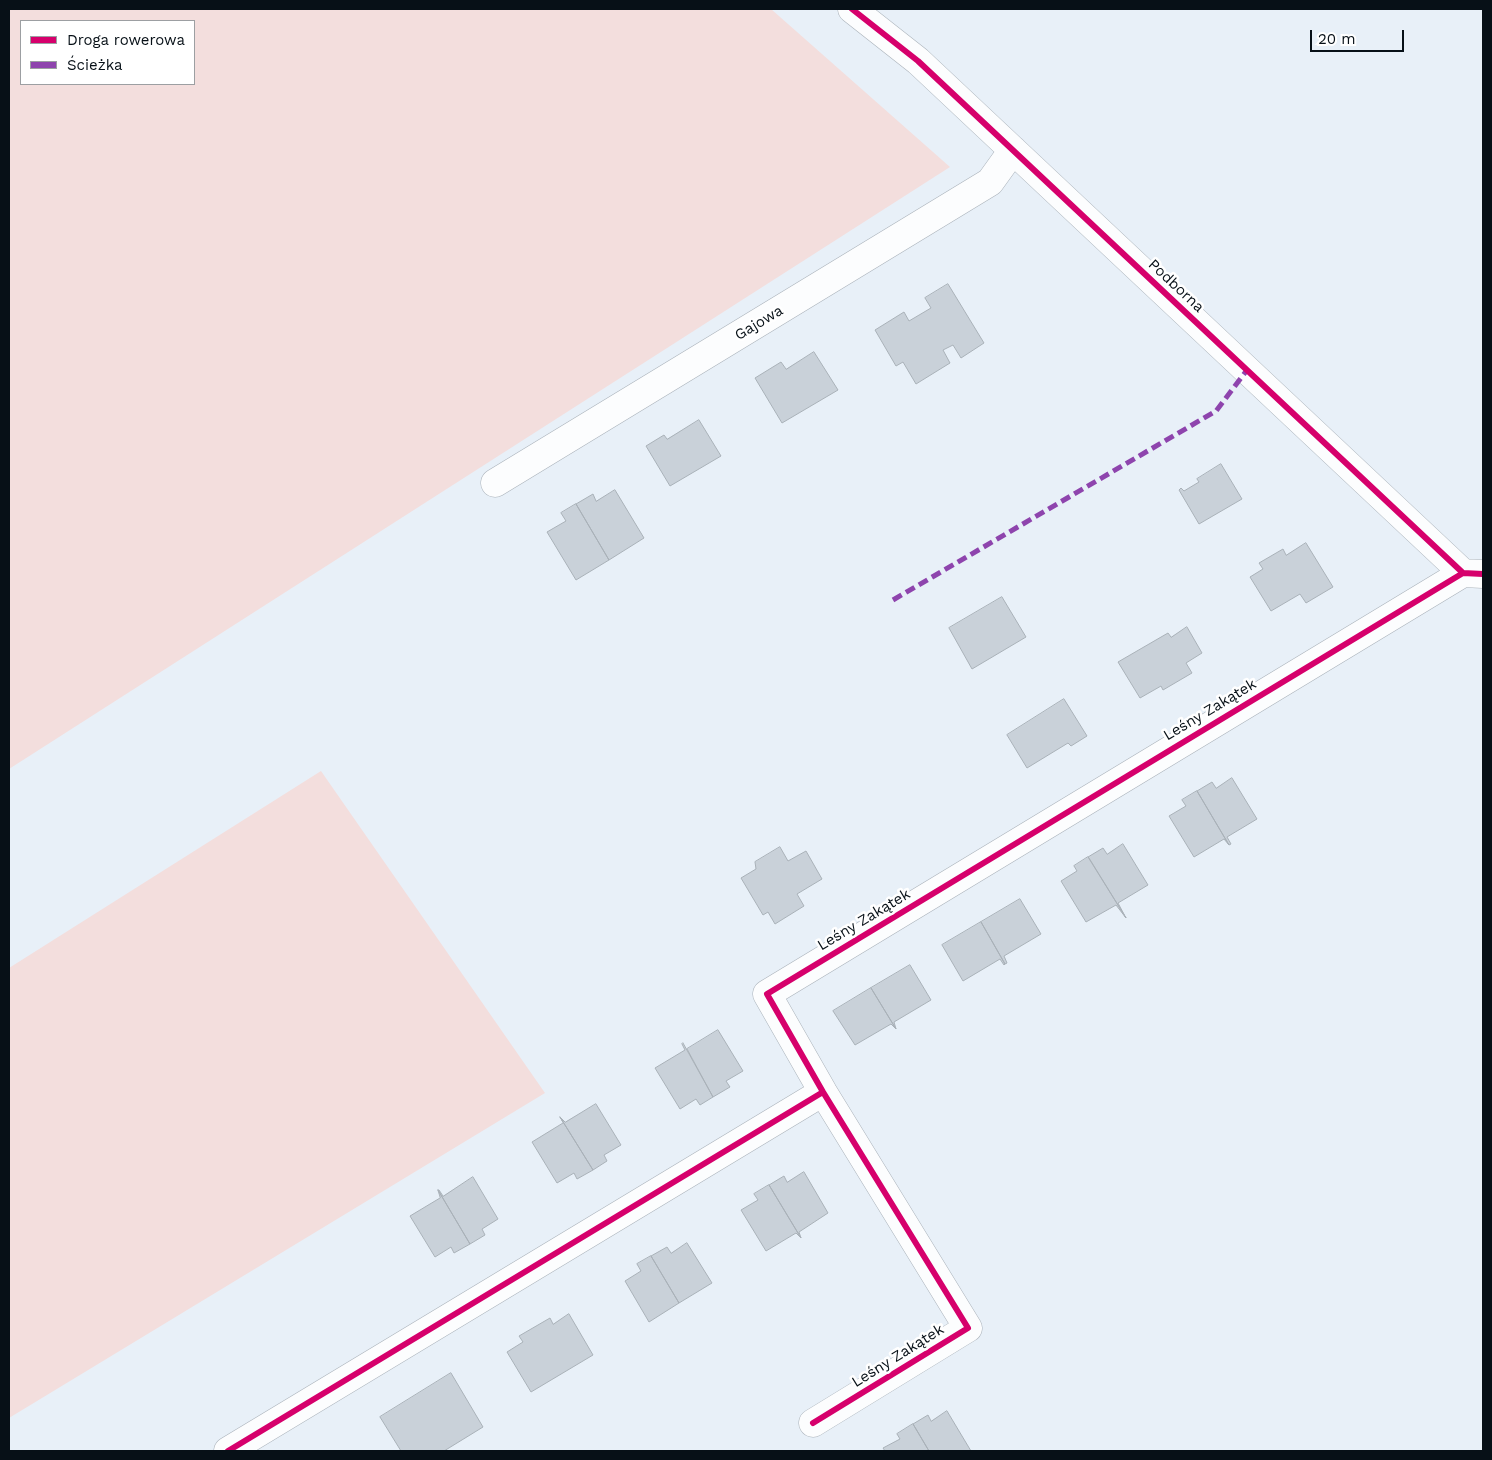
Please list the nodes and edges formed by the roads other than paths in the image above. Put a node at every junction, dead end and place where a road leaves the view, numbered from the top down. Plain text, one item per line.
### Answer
1 (852, 9) edge
2 (1013, 150) junction
3 (494, 483) dead end
4 (1473, 574) edge
5 (823, 1092) junction
6 (813, 1423) dead end
7 (228, 1451) edge

1 - 2 street, Podborna
2 - 3 street, Gajowa
2 - 4 street, Podborna
4 - 5 street, Leśny Zakątek
5 - 6 street, Leśny Zakątek
5 - 7 street

